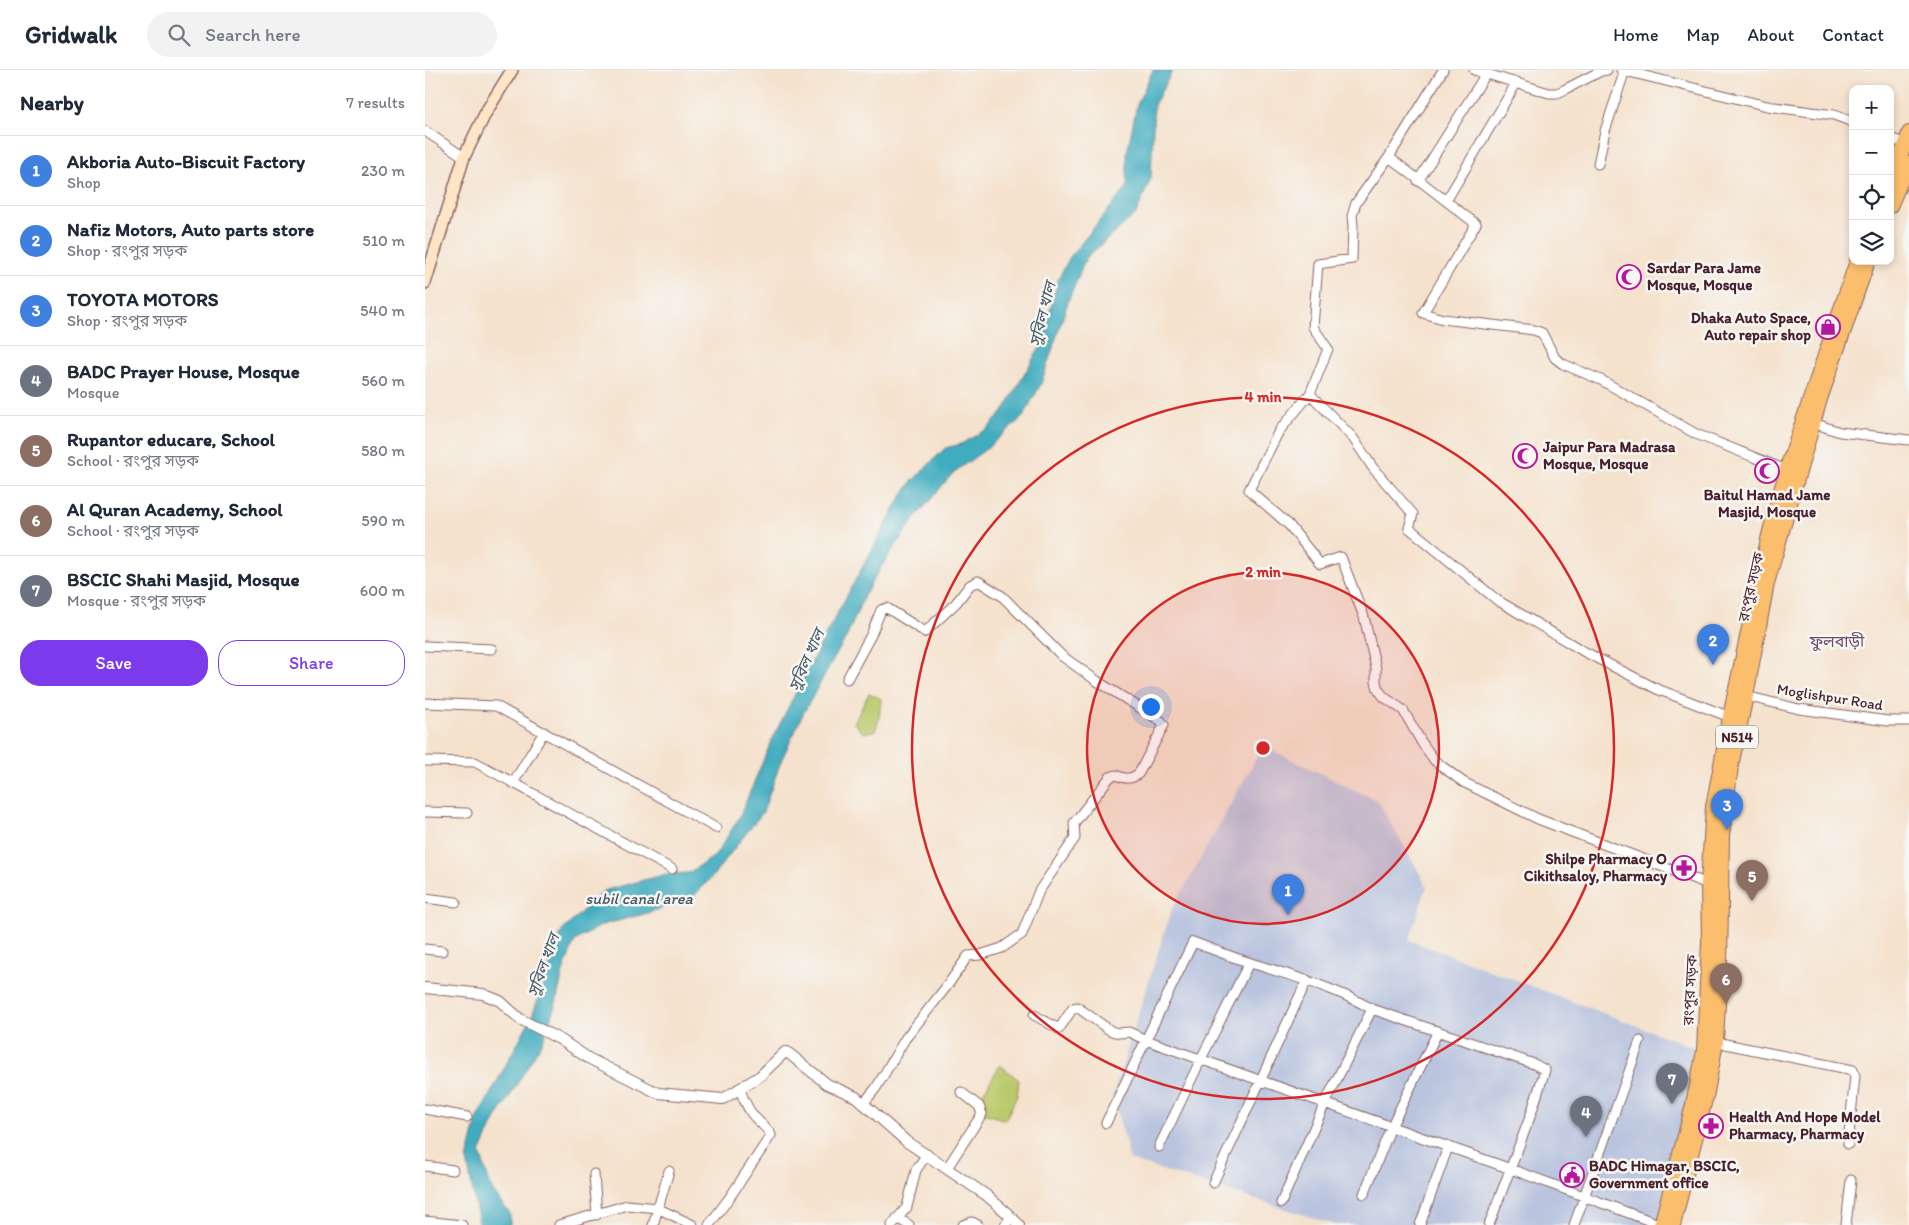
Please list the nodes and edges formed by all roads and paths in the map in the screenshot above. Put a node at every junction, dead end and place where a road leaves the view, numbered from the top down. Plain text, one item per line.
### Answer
1 (512, 70) edge
2 (1443, 70) edge
3 (1474, 70) edge
4 (1607, 70) edge
5 (1621, 70) edge
6 (1625, 70) edge
7 (1486, 74) junction
8 (1517, 82) junction
9 (1849, 120) edge
10 (425, 131) edge
11 (1894, 138) edge
12 (1907, 139) edge
13 (464, 156) junction
14 (1389, 157) junction
15 (1909, 163) edge
16 (1598, 164) dead end
17 (1891, 175) edge
18 (1419, 181) junction
19 (1894, 197) edge
20 (1446, 201) junction
21 (1856, 265) edge
22 (1866, 265) edge
23 (425, 283) edge
24 (1310, 394) junction
25 (1813, 423) junction
26 (1909, 440) edge
27 (1786, 470) junction
28 (425, 646) edge
29 (492, 649) dead end
30 (847, 679) dead end
31 (1746, 696) junction
32 (425, 703) edge
33 (1729, 717) junction
34 (1909, 721) edge
35 (544, 732) junction
36 (425, 761) edge
37 (513, 783) junction
38 (425, 812) edge
39 (467, 813) dead end
40 (716, 828) dead end
41 (672, 870) dead end
42 (1708, 884) junction
43 (425, 898) edge
44 (456, 902) dead end
45 (425, 949) edge
46 (442, 951) dead end
47 (1249, 963) junction
48 (1307, 980) junction
49 (425, 988) edge
50 (1372, 1009) junction
51 (1033, 1015) dead end
52 (1438, 1031) junction
53 (1146, 1040) junction
54 (1640, 1041) dead end
55 (1717, 1042) junction
56 (1201, 1059) junction
57 (1261, 1080) junction
58 (739, 1088) junction
59 (961, 1092) dead end
60 (1325, 1103) junction
61 (863, 1104) junction
62 (425, 1109) edge
63 (467, 1117) dead end
64 (1106, 1123) dead end
65 (1391, 1127) junction
66 (1848, 1144) dead end
67 (1448, 1147) junction
68 (1159, 1148) dead end
69 (927, 1154) junction
70 (425, 1166) edge
71 (947, 1168) junction
72 (1511, 1169) junction
73 (453, 1170) dead end
74 (669, 1171) dead end
75 (594, 1174) dead end
76 (1851, 1180) dead end
77 (1213, 1183) dead end
78 (1364, 1194) dead end
79 (1584, 1196) junction
80 (1281, 1203) dead end
81 (657, 1208) junction
82 (597, 1215) junction
83 (425, 1221) edge
84 (1008, 1221) edge
85 (894, 1222) edge
86 (1670, 1224) edge
87 (462, 1225) edge
88 (559, 1225) edge
89 (653, 1225) edge
90 (693, 1225) edge
91 (709, 1225) edge
92 (909, 1225) edge
93 (963, 1225) edge
94 (978, 1225) edge
95 (1019, 1225) edge
96 (1420, 1225) edge
97 (1489, 1225) edge
98 (1574, 1225) edge
99 (1846, 1225) edge

1 - 13 main road
2 - 14 street
3 - 7 street
4 - 8 street
5 - 6 street
6 - 9 street
6 - 16 street
7 - 8 street
7 - 18 street
8 - 20 street
10 - 13 street
11 - 12 street
12 - 17 highway
13 - 23 main road
14 - 18 street
14 - 24 street
15 - 19 highway
18 - 20 street
20 - 27 street
21 - 27 highway, রংপুর সড়ক / N514
22 - 25 highway, রংপুর সড়ক / N514
24 - 33 street
24 - 42 street
25 - 26 street
25 - 31 highway, রংপুর সড়ক / N514
27 - 33 highway, রংপুর সড়ক / N514
28 - 29 street
30 - 61 street
31 - 34 street, Moglishpur Road
31 - 55 highway, রংপুর সড়ক / N514
32 - 35 street
33 - 42 highway, রংপুর সড়ক / N514
35 - 37 street
35 - 40 street
36 - 37 street
37 - 41 street
38 - 39 street
42 - 86 highway, রংপুর সড়ক / N514
43 - 44 street
45 - 46 street
47 - 48 street
47 - 53 street
47 - 56 street
48 - 50 street
48 - 57 street
49 - 58 street
50 - 52 street
50 - 60 street
51 - 53 street
52 - 65 street
52 - 72 street
53 - 56 street
53 - 64 street
54 - 79 street
55 - 66 street
55 - 86 highway, রংপুর সড়ক / N514
56 - 57 street
56 - 68 street
57 - 60 street
57 - 77 street
58 - 61 street
58 - 91 street
59 - 71 street
60 - 65 street
60 - 80 street
61 - 69 street
62 - 63 street
65 - 67 street
65 - 78 street
67 - 72 street
67 - 96 street
69 - 71 street
69 - 85 street
70 - 73 street
71 - 84 street
72 - 79 street
72 - 97 street
74 - 81 street
75 - 82 street
76 - 99 street
79 - 86 street
79 - 98 street
81 - 82 street
81 - 89 street
81 - 90 street
82 - 88 street
83 - 87 street
84 - 95 street
85 - 92 street
93 - 94 street

